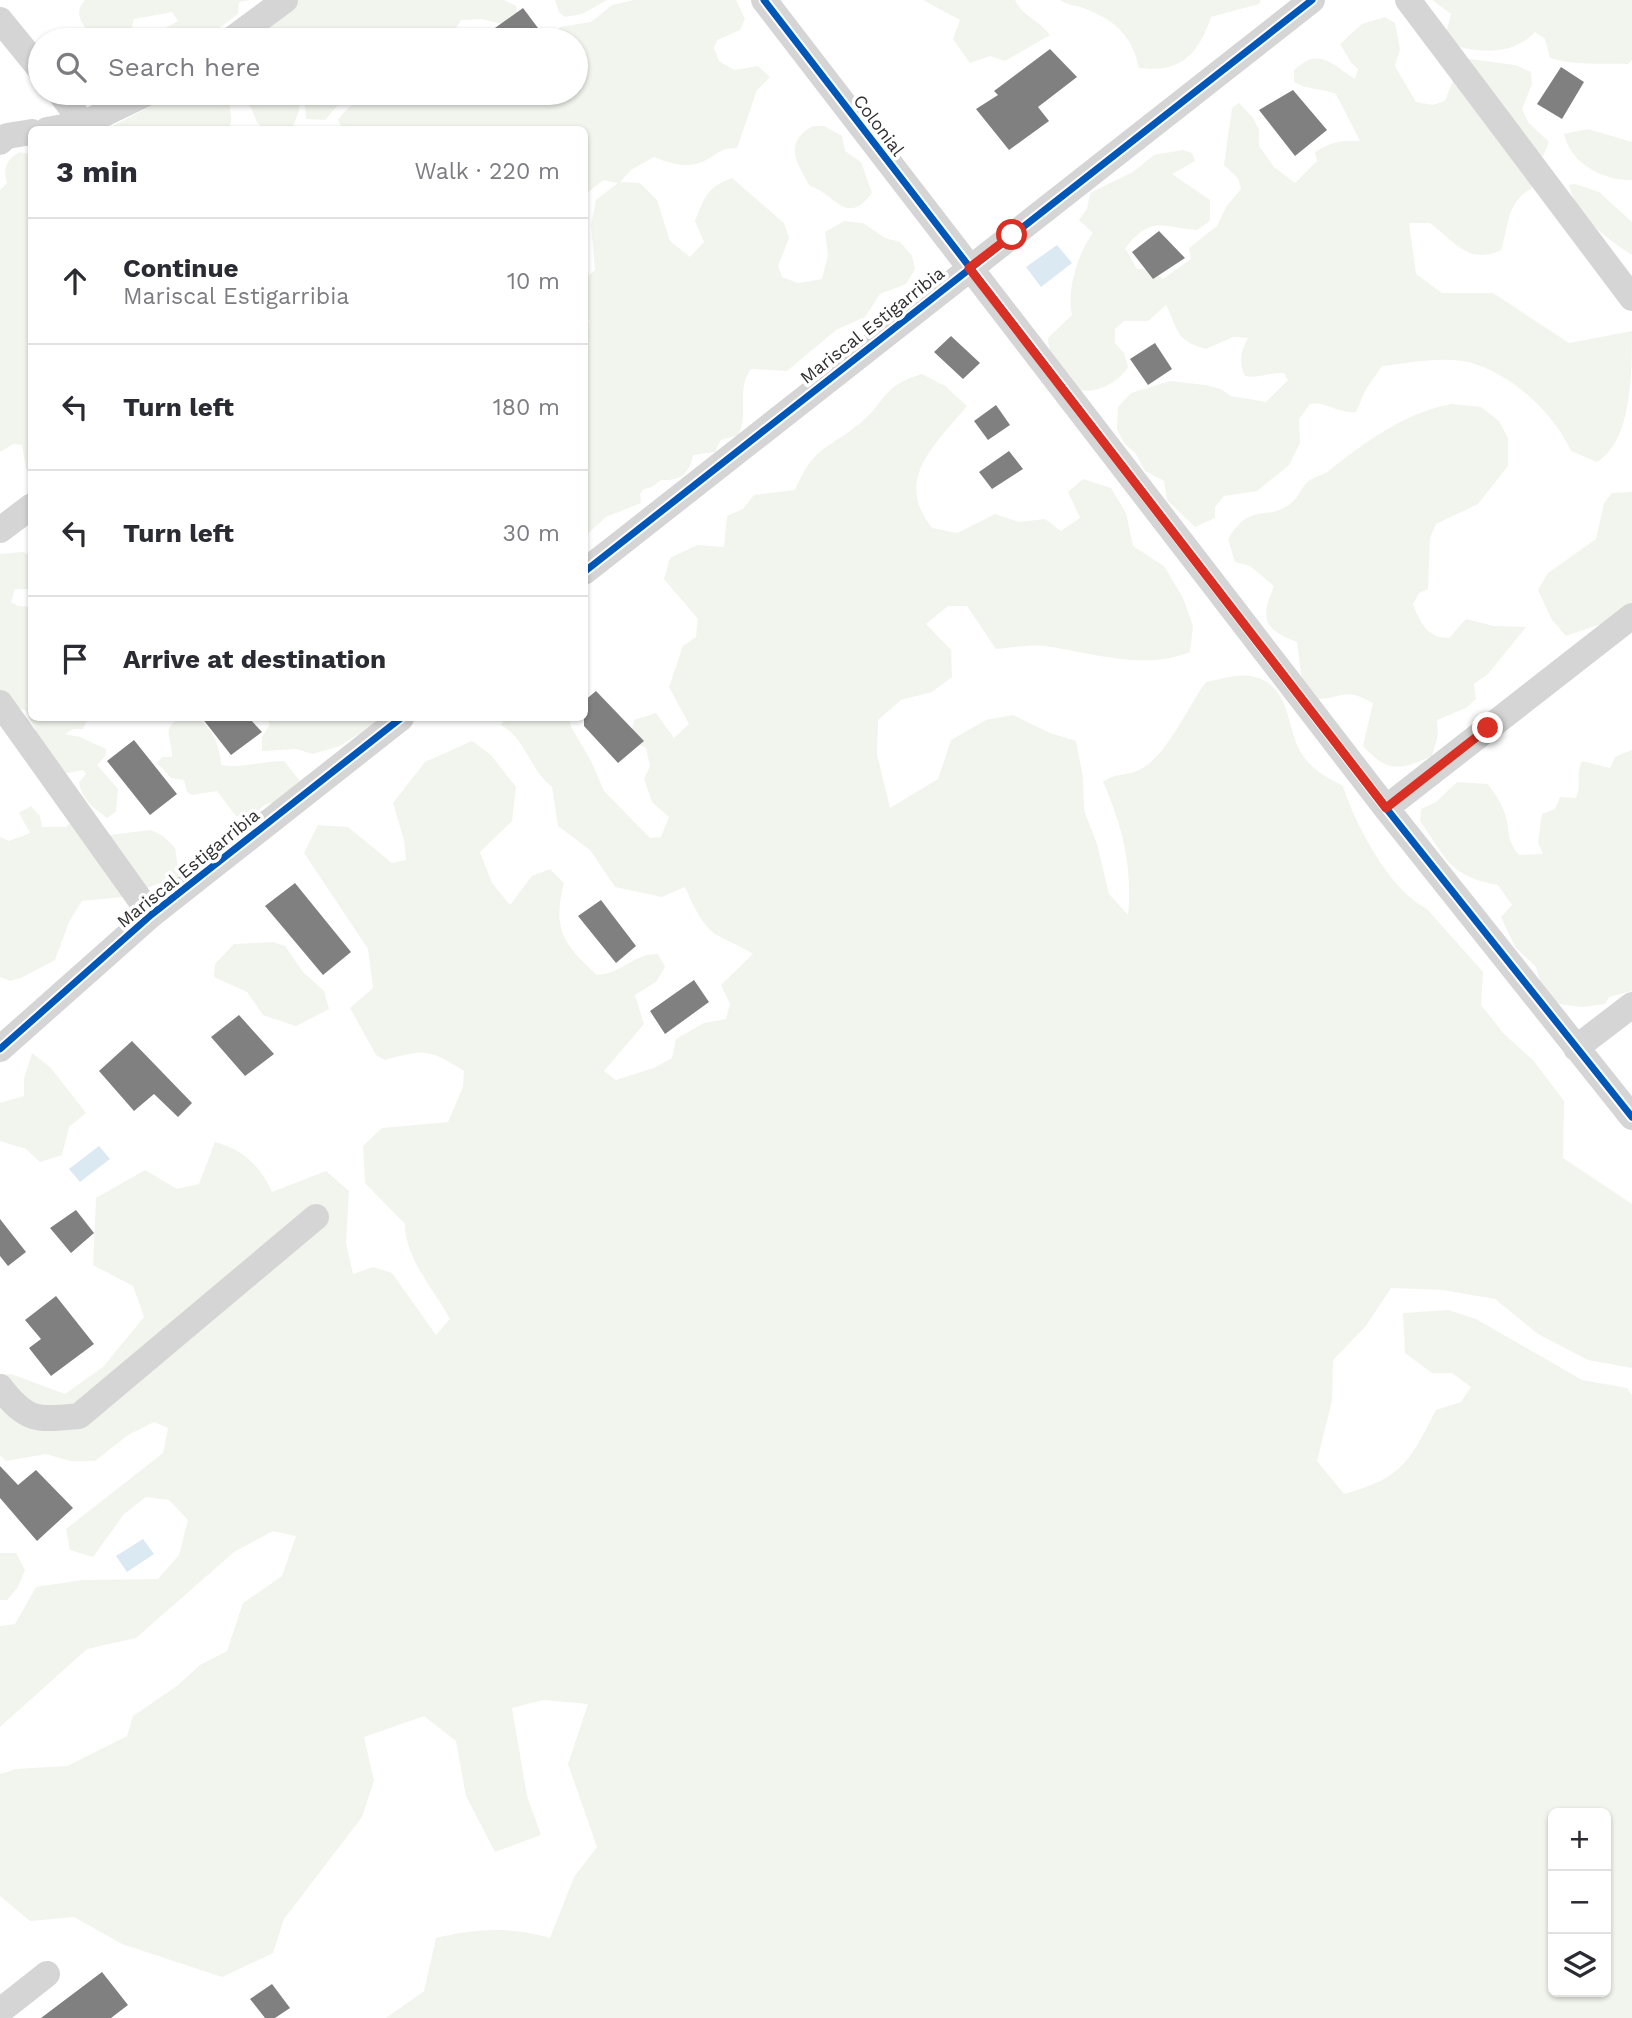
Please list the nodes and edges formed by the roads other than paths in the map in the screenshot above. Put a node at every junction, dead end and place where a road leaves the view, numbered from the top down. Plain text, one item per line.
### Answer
1 (285, 0) edge
2 (764, 0) edge
3 (1312, 0) edge
4 (1408, 0) edge
5 (0, 20) edge
6 (247, 28) edge
7 (28, 54) edge
8 (70, 105) edge
9 (125, 105) edge
10 (87, 126) edge
11 (28, 133) edge
12 (0, 142) edge
13 (969, 268) junction
14 (1632, 298) edge
15 (28, 509) edge
16 (0, 530) edge
17 (588, 569) edge
18 (1632, 616) edge
19 (0, 703) edge
20 (397, 721) edge
21 (1386, 808) junction
22 (151, 915) junction
23 (1632, 1005) edge
24 (1576, 1048) junction
25 (0, 1049) edge
26 (1632, 1117) edge
27 (316, 1217) dead end
28 (0, 1387) edge
29 (47, 1974) dead end
30 (0, 2011) edge

1 - 6 street
2 - 13 street, Colonial
3 - 13 street, Mariscal Estigarribia
4 - 14 street
5 - 7 street
8 - 10 street
9 - 10 street
11 - 12 street
13 - 17 street, Mariscal Estigarribia
13 - 21 street, Colonial
15 - 16 street
18 - 21 street
19 - 22 street
20 - 22 street, Mariscal Estigarribia
21 - 24 street, Colonial
22 - 25 street, Mariscal Estigarribia
23 - 24 street
24 - 26 street, Colonial
27 - 28 street
29 - 30 street

